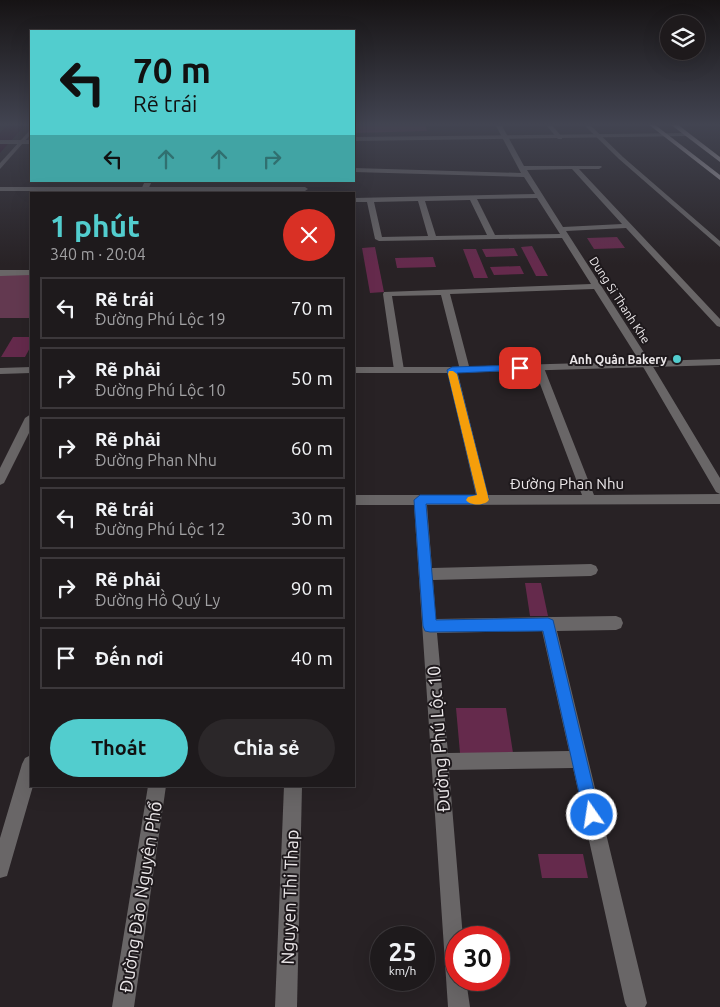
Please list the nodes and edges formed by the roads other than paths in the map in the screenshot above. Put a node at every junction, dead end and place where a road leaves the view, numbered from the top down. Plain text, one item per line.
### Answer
1 (438, 171) edge
2 (534, 171) edge
3 (577, 171) edge
4 (636, 171) edge
5 (524, 172) junction
6 (305, 188) edge
7 (0, 190) edge
8 (143, 192) edge
9 (216, 192) edge
10 (539, 196) junction
11 (421, 198) junction
12 (473, 198) junction
13 (355, 200) edge
14 (370, 200) junction
15 (629, 226) junction
16 (562, 233) junction
17 (432, 237) junction
18 (492, 237) junction
19 (720, 245) edge
20 (0, 273) edge
21 (30, 273) edge
22 (596, 286) junction
23 (445, 292) junction
24 (720, 324) edge
25 (720, 362) edge
26 (647, 365) junction
27 (539, 368) junction
28 (0, 370) edge
29 (30, 370) edge
30 (355, 370) edge
31 (399, 370) junction
32 (452, 370) junction
33 (465, 370) junction
34 (30, 422) edge
35 (27, 435) edge
36 (0, 480) edge
37 (720, 489) edge
38 (720, 499) edge
39 (355, 500) edge
40 (420, 500) junction
41 (483, 500) junction
42 (590, 500) junction
43 (591, 570) dead end
44 (426, 574) junction
45 (616, 623) dead end
46 (548, 624) junction
47 (430, 626) junction
48 (579, 758) junction
49 (440, 762) junction
50 (30, 766) edge
51 (157, 787) edge
52 (293, 787) edge
53 (6, 825) edge
54 (0, 869) edge
55 (452, 926) edge
56 (457, 991) edge
57 (636, 1004) dead end
58 (123, 1007) edge
59 (286, 1007) edge
60 (458, 1007) edge

1 - 5 street
2 - 5 street
3 - 15 street
4 - 19 street
5 - 10 street, Dung Si Thanh Khe
6 - 9 street
7 - 8 street
8 - 9 street
10 - 12 street
10 - 16 street, Dung Si Thanh Khe
11 - 12 street
11 - 14 street
11 - 17 street
12 - 18 street
13 - 14 street
14 - 17 street
15 - 16 street
15 - 24 street
16 - 18 street
16 - 22 street, Dung Si Thanh Khe
17 - 18 street
20 - 21 street
22 - 23 street
22 - 26 street, Dung Si Thanh Khe
23 - 31 street
23 - 33 street
25 - 26 street
26 - 27 street
26 - 37 street, Dung Si Thanh Khe
27 - 33 street
27 - 42 street
28 - 29 street
30 - 31 street
31 - 32 street
32 - 33 street
32 - 41 street
34 - 35 street
35 - 36 street
38 - 42 street, Đường Phan Nhu
39 - 40 street, Đường Phan Nhu
40 - 41 street, Đường Phan Nhu
40 - 44 street, Đường Phú Lộc 10
41 - 42 street, Đường Phan Nhu
43 - 44 street
44 - 47 street, Đường Phú Lộc 10
45 - 46 street
46 - 47 street
46 - 48 street
47 - 49 street, Đường Phú Lộc 10
48 - 49 street
48 - 57 street
49 - 55 street, Đường Phú Lộc 10
50 - 53 street
51 - 58 street, Đường Đào Nguyên Phổ
52 - 59 street, Nguyen Thi Thap
53 - 54 street
56 - 60 street, Đường Phú Lộc 10

